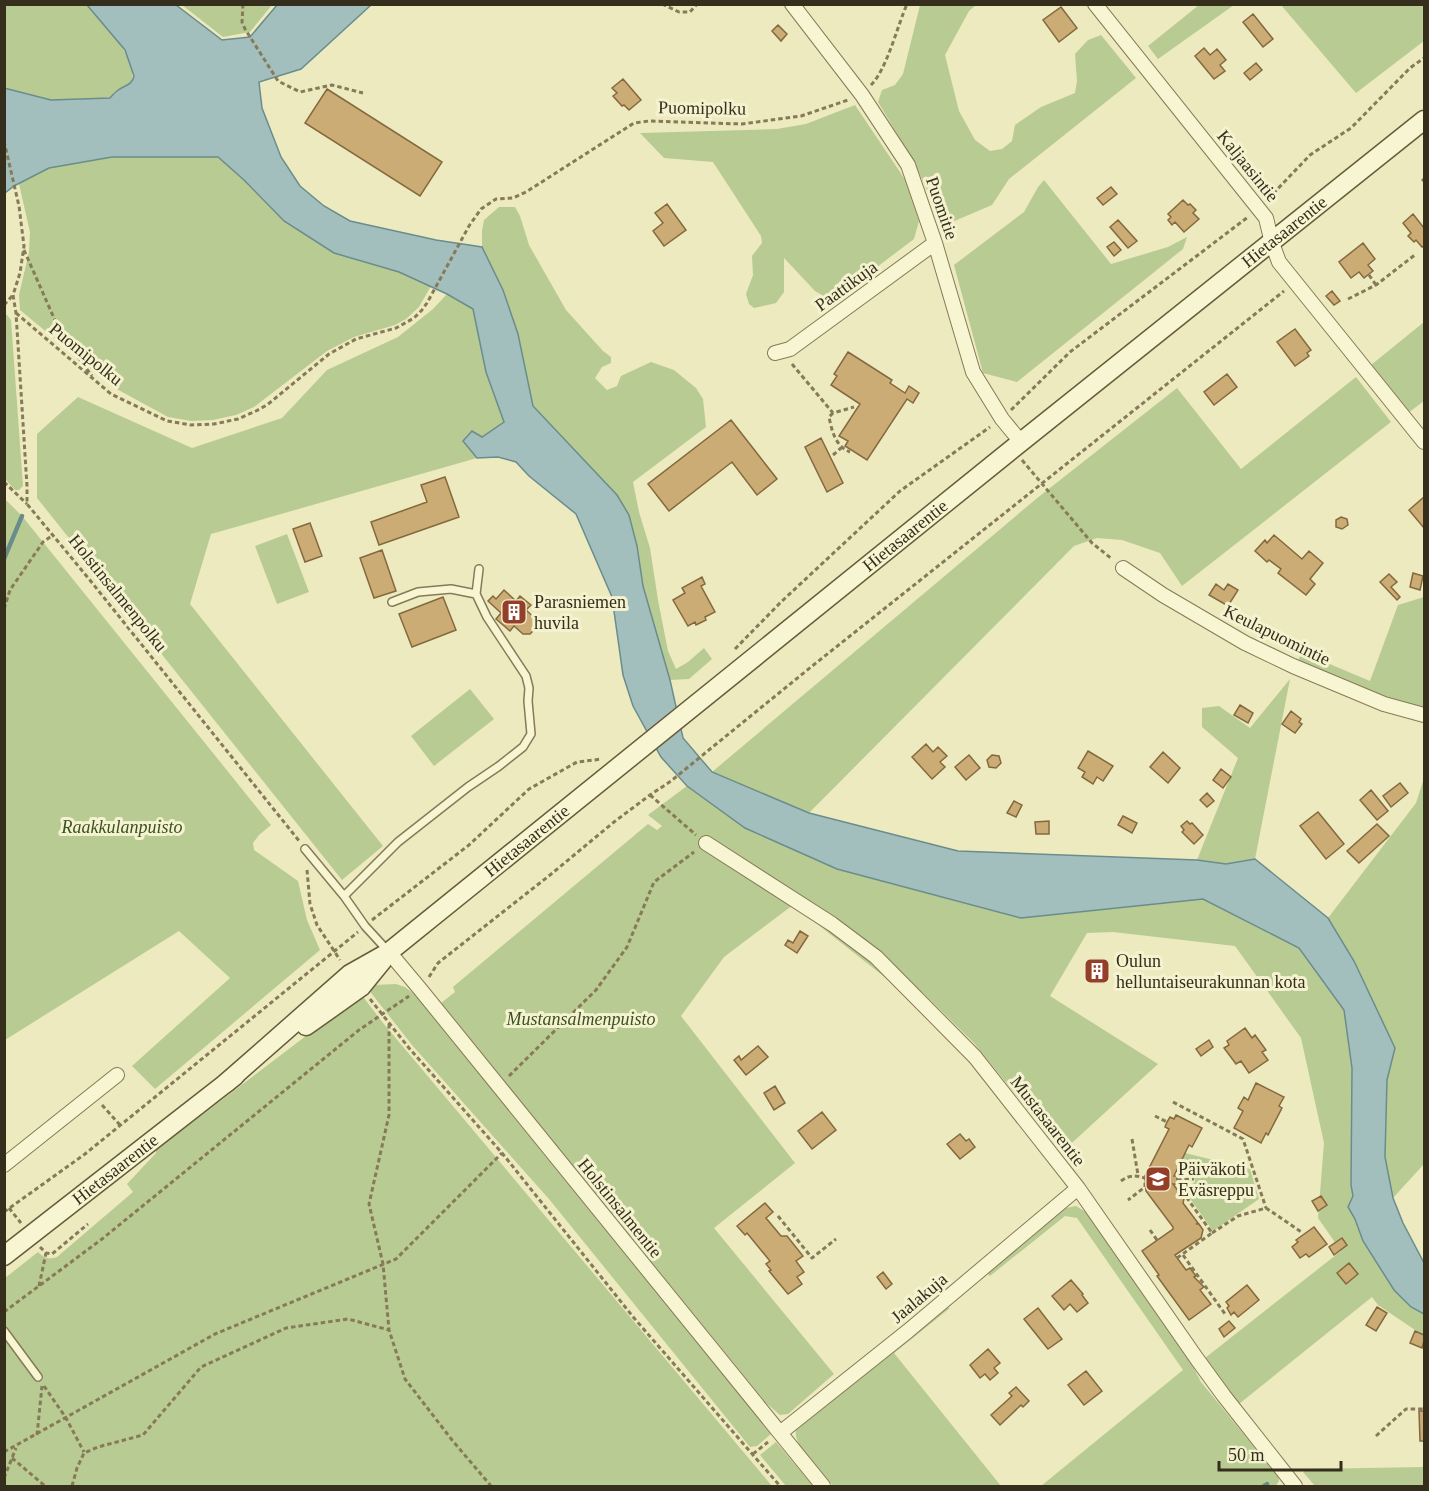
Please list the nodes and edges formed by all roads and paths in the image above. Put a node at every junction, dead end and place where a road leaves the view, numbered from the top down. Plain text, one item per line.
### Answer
1 (243, 4) edge
2 (662, 4) edge
3 (697, 4) edge
4 (792, 4) edge
5 (907, 4) edge
6 (1095, 4) edge
7 (1425, 58) edge
8 (363, 93) dead end
9 (862, 95) junction
10 (1425, 120) edge
11 (4, 141) edge
12 (1259, 208) junction
13 (935, 243) junction
14 (1272, 243) junction
15 (24, 249) junction
16 (1416, 254) dead end
17 (1369, 275) dead end
18 (1295, 282) junction
19 (1376, 285) junction
20 (13, 295) junction
21 (1348, 299) dead end
22 (4, 305) edge
23 (16, 313) junction
24 (778, 352) joint
25 (96, 381) junction
26 (854, 407) dead end
27 (833, 412) junction
28 (1002, 419) junction
29 (1425, 442) edge
30 (1017, 446) junction
31 (841, 448) junction
32 (850, 452) dead end
33 (833, 455) dead end
34 (4, 482) edge
35 (1042, 483) junction
36 (27, 504) junction
37 (53, 535) junction
38 (1123, 568) joint
39 (479, 569) dead end
40 (476, 594) junction
41 (392, 602) dead end
42 (4, 609) edge
43 (732, 652) dead end
44 (1425, 715) edge
45 (608, 758) dead end
46 (650, 795) junction
47 (706, 843) junction
48 (305, 849) junction
49 (345, 896) junction
50 (365, 926) junction
51 (334, 952) junction
52 (389, 952) junction
53 (420, 989) junction
54 (382, 1014) junction
55 (389, 1022) junction
56 (117, 1076) dead end
57 (499, 1086) junction
58 (93, 1095) junction
59 (1173, 1102) dead end
60 (1155, 1116) dead end
61 (1167, 1122) dead end
62 (120, 1125) junction
63 (1132, 1139) dead end
64 (502, 1153) junction
65 (4, 1165) edge
66 (1138, 1176) junction
67 (1194, 1179) dead end
68 (1121, 1181) dead end
69 (1078, 1188) junction
70 (1128, 1200) dead end
71 (1266, 1208) junction
72 (4, 1212) edge
73 (778, 1216) dead end
74 (1150, 1230) dead end
75 (1212, 1233) junction
76 (1303, 1233) dead end
77 (836, 1239) dead end
78 (1157, 1240) dead end
79 (46, 1253) dead end
80 (1183, 1254) junction
81 (4, 1256) edge
82 (1177, 1258) dead end
83 (383, 1264) junction
84 (39, 1286) junction
85 (4, 1312) edge
86 (1225, 1314) dead end
87 (389, 1330) junction
88 (4, 1331) edge
89 (38, 1377) dead end
90 (1425, 1409) edge
91 (66, 1418) junction
92 (780, 1433) junction
93 (37, 1435) junction
94 (1376, 1436) dead end
95 (16, 1446) junction
96 (4, 1452) edge
97 (84, 1453) junction
98 (753, 1454) junction
99 (12, 1458) junction
100 (4, 1478) edge
101 (45, 1486) edge
102 (72, 1486) edge
103 (491, 1486) edge
104 (777, 1486) edge
105 (823, 1486) edge
106 (1295, 1486) edge

1 - 8 path
2 - 3 path
4 - 9 street, Puomitie
5 - 9 path
6 - 12 street, Kaljaasintie
7 - 12 path
9 - 13 street, Puomitie
9 - 25 path, Puomipolku
10 - 14 street, Hietasaarentie
11 - 15 path
12 - 14 street, Kaljaasintie
12 - 28 path
13 - 24 street, Paattikuja
13 - 28 street, Puomitie
14 - 18 street, Kaljaasintie
14 - 30 street, Hietasaarentie
15 - 20 path
15 - 25 path
16 - 19 path
17 - 19 path
18 - 29 street, Kaljaasintie
18 - 35 path
19 - 21 path
20 - 22 path
20 - 23 path
23 - 25 path, Puomipolku
23 - 36 path
24 - 27 path
26 - 27 path
27 - 31 path
28 - 30 street, Puomitie
28 - 43 path
30 - 35 path
30 - 52 street, Hietasaarentie
31 - 32 path
31 - 33 path
34 - 36 path, Holstinsalmenpolku
35 - 38 path
35 - 46 path
36 - 37 path, Holstinsalmenpolku
37 - 42 path
37 - 48 path, Holstinsalmenpolku
38 - 44 street, Keulapuomintie
39 - 40 lane
40 - 41 lane
40 - 49 lane
45 - 50 path
46 - 47 path
46 - 53 path
47 - 57 path
47 - 69 street, Mustasaarentie
48 - 49 lane
48 - 51 path
49 - 50 lane
50 - 51 path
50 - 52 lane
51 - 62 path
52 - 53 street, Holstinsalmentie
52 - 81 street, Hietasaarentie
53 - 54 path
53 - 57 street, Holstinsalmentie
54 - 55 path
54 - 84 path
55 - 64 path
55 - 83 path
56 - 58 street
57 - 92 street, Holstinsalmentie
58 - 62 path
58 - 65 street
59 - 71 path
60 - 61 path
62 - 72 path
63 - 66 path
64 - 83 path
64 - 98 path
66 - 68 path
66 - 70 path
67 - 75 path
69 - 92 street, Jaalakuja
69 - 106 street, Mustasaarentie
71 - 75 path
71 - 76 path
73 - 77 path
74 - 78 path
75 - 80 path
79 - 84 path
80 - 82 path
80 - 86 path
83 - 87 path
83 - 91 path
84 - 85 path
87 - 97 path
87 - 103 path
88 - 89 lane
90 - 94 path
91 - 93 path
91 - 93 path
91 - 97 path
92 - 98 path
92 - 105 street, Holstinsalmentie
93 - 95 path
95 - 96 path
95 - 99 path
97 - 102 path
98 - 104 path
99 - 100 path
99 - 101 path

